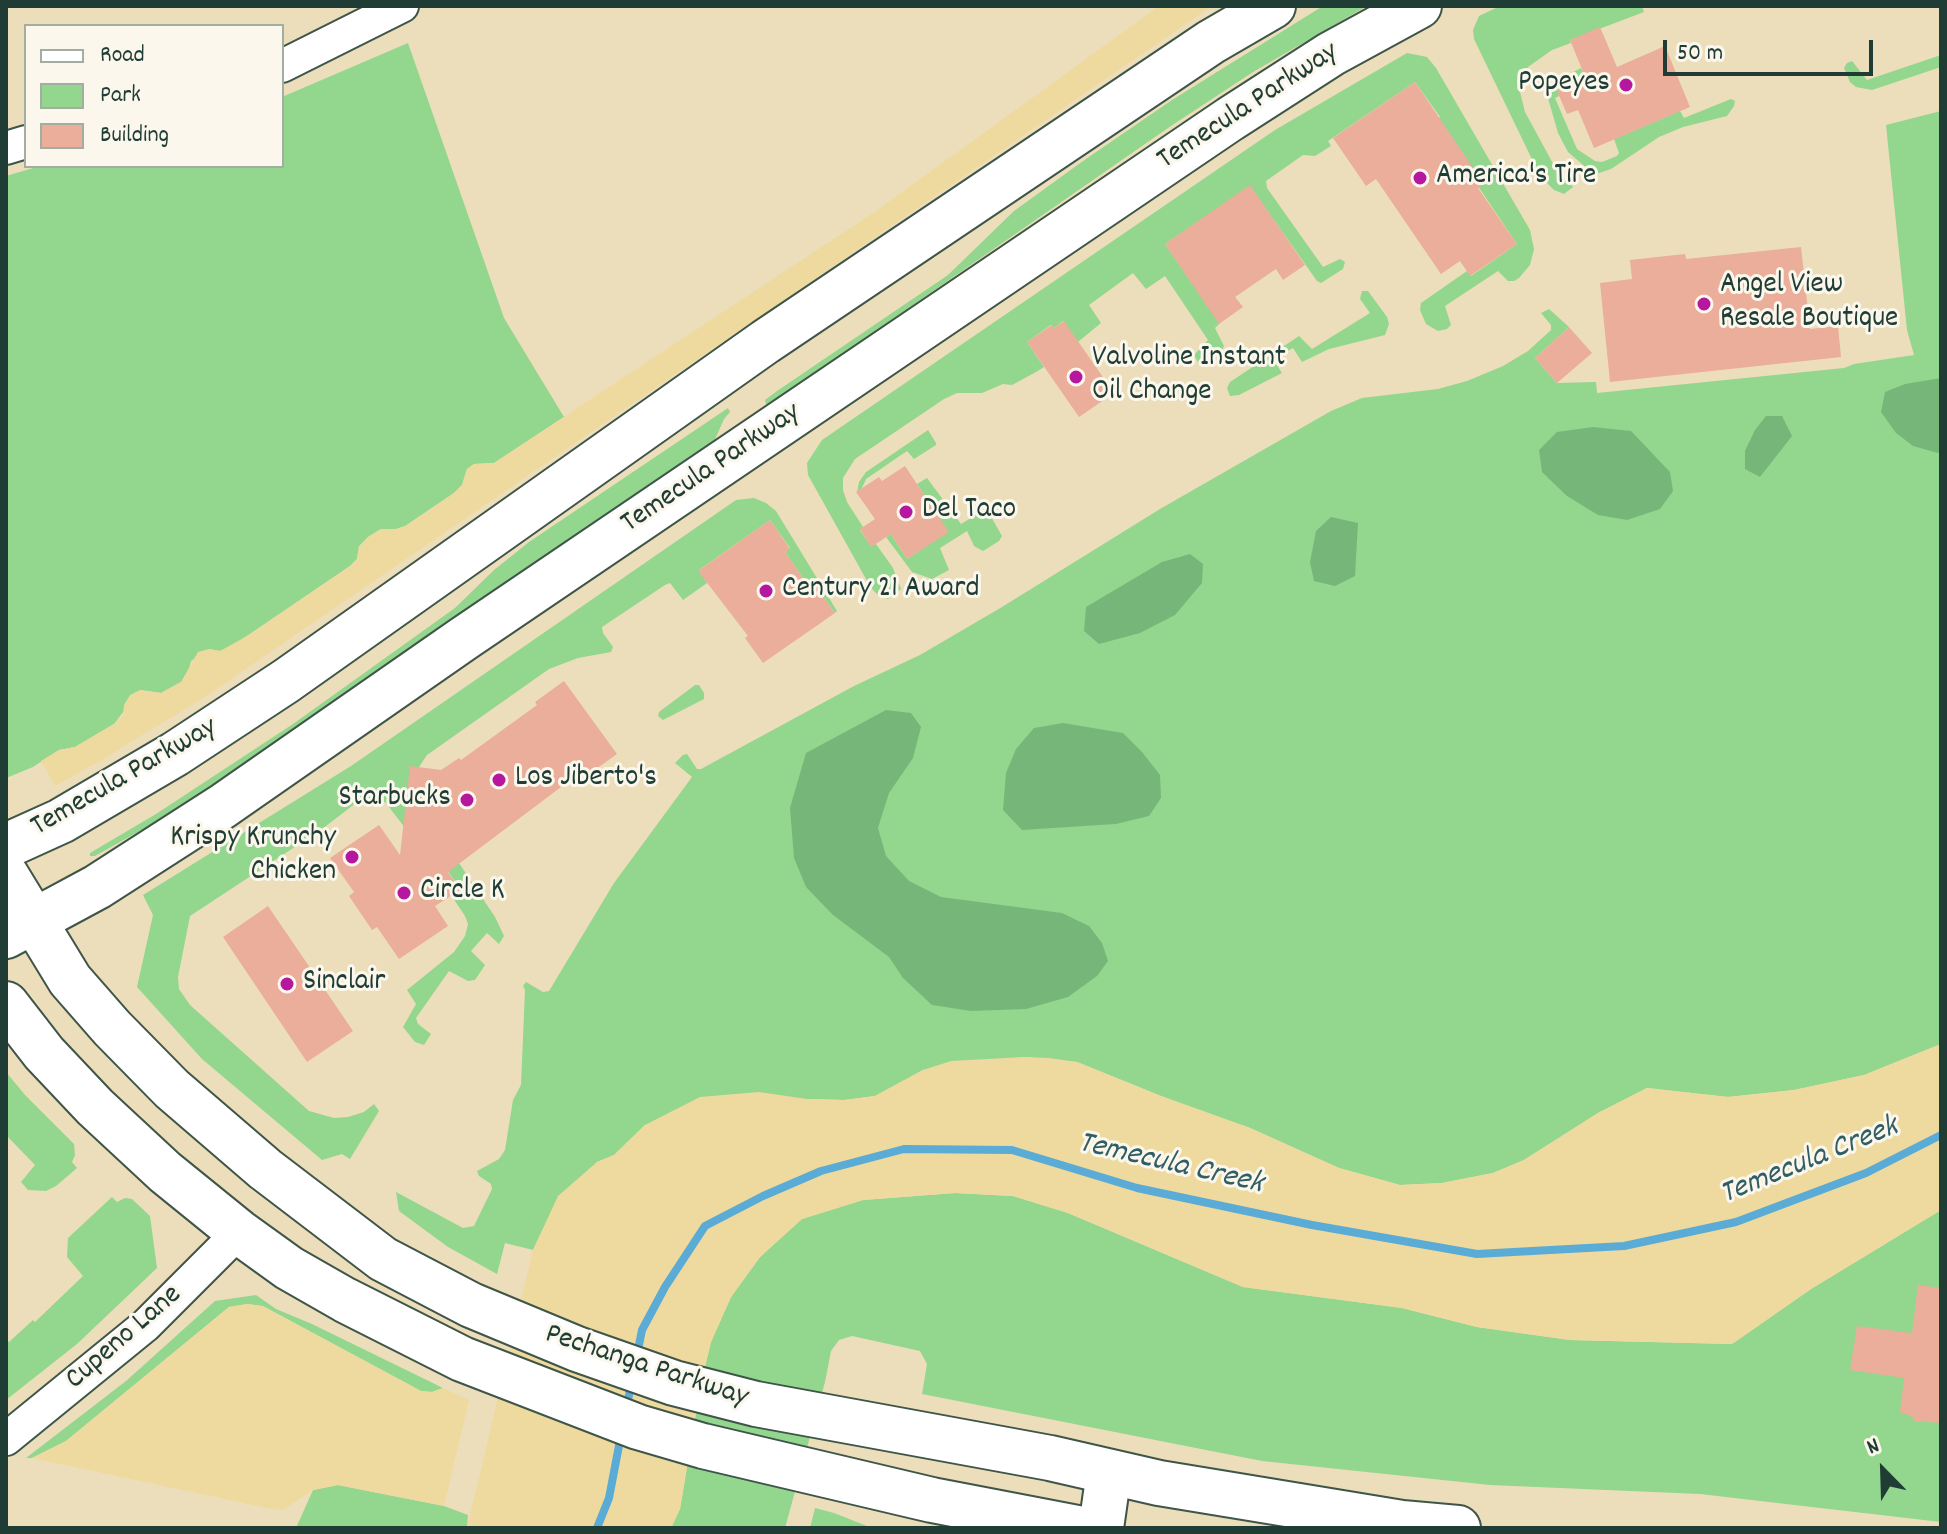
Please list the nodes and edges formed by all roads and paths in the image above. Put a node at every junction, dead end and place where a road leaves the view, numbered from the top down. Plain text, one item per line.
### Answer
1 (402, 6) edge
2 (1273, 6) edge
3 (1419, 6) edge
4 (284, 65) edge
5 (6, 846) edge
6 (6, 875) edge
7 (20, 928) edge
8 (6, 1004) edge
9 (239, 1232) junction
10 (6, 1439) edge
11 (1109, 1472) junction
12 (1078, 1528) edge
13 (1101, 1528) edge
14 (1458, 1528) edge

1 - 4 street
2 - 5 main road, Temecula Parkway
3 - 7 main road, Temecula Parkway
6 - 7 main road, Pechanga Parkway
7 - 11 main road, Pechanga Parkway
8 - 9 main road, Pechanga Parkway
9 - 10 street, Cupeno Lane
9 - 12 main road, Pechanga Parkway
11 - 13 main road
11 - 14 main road, Pechanga Parkway

